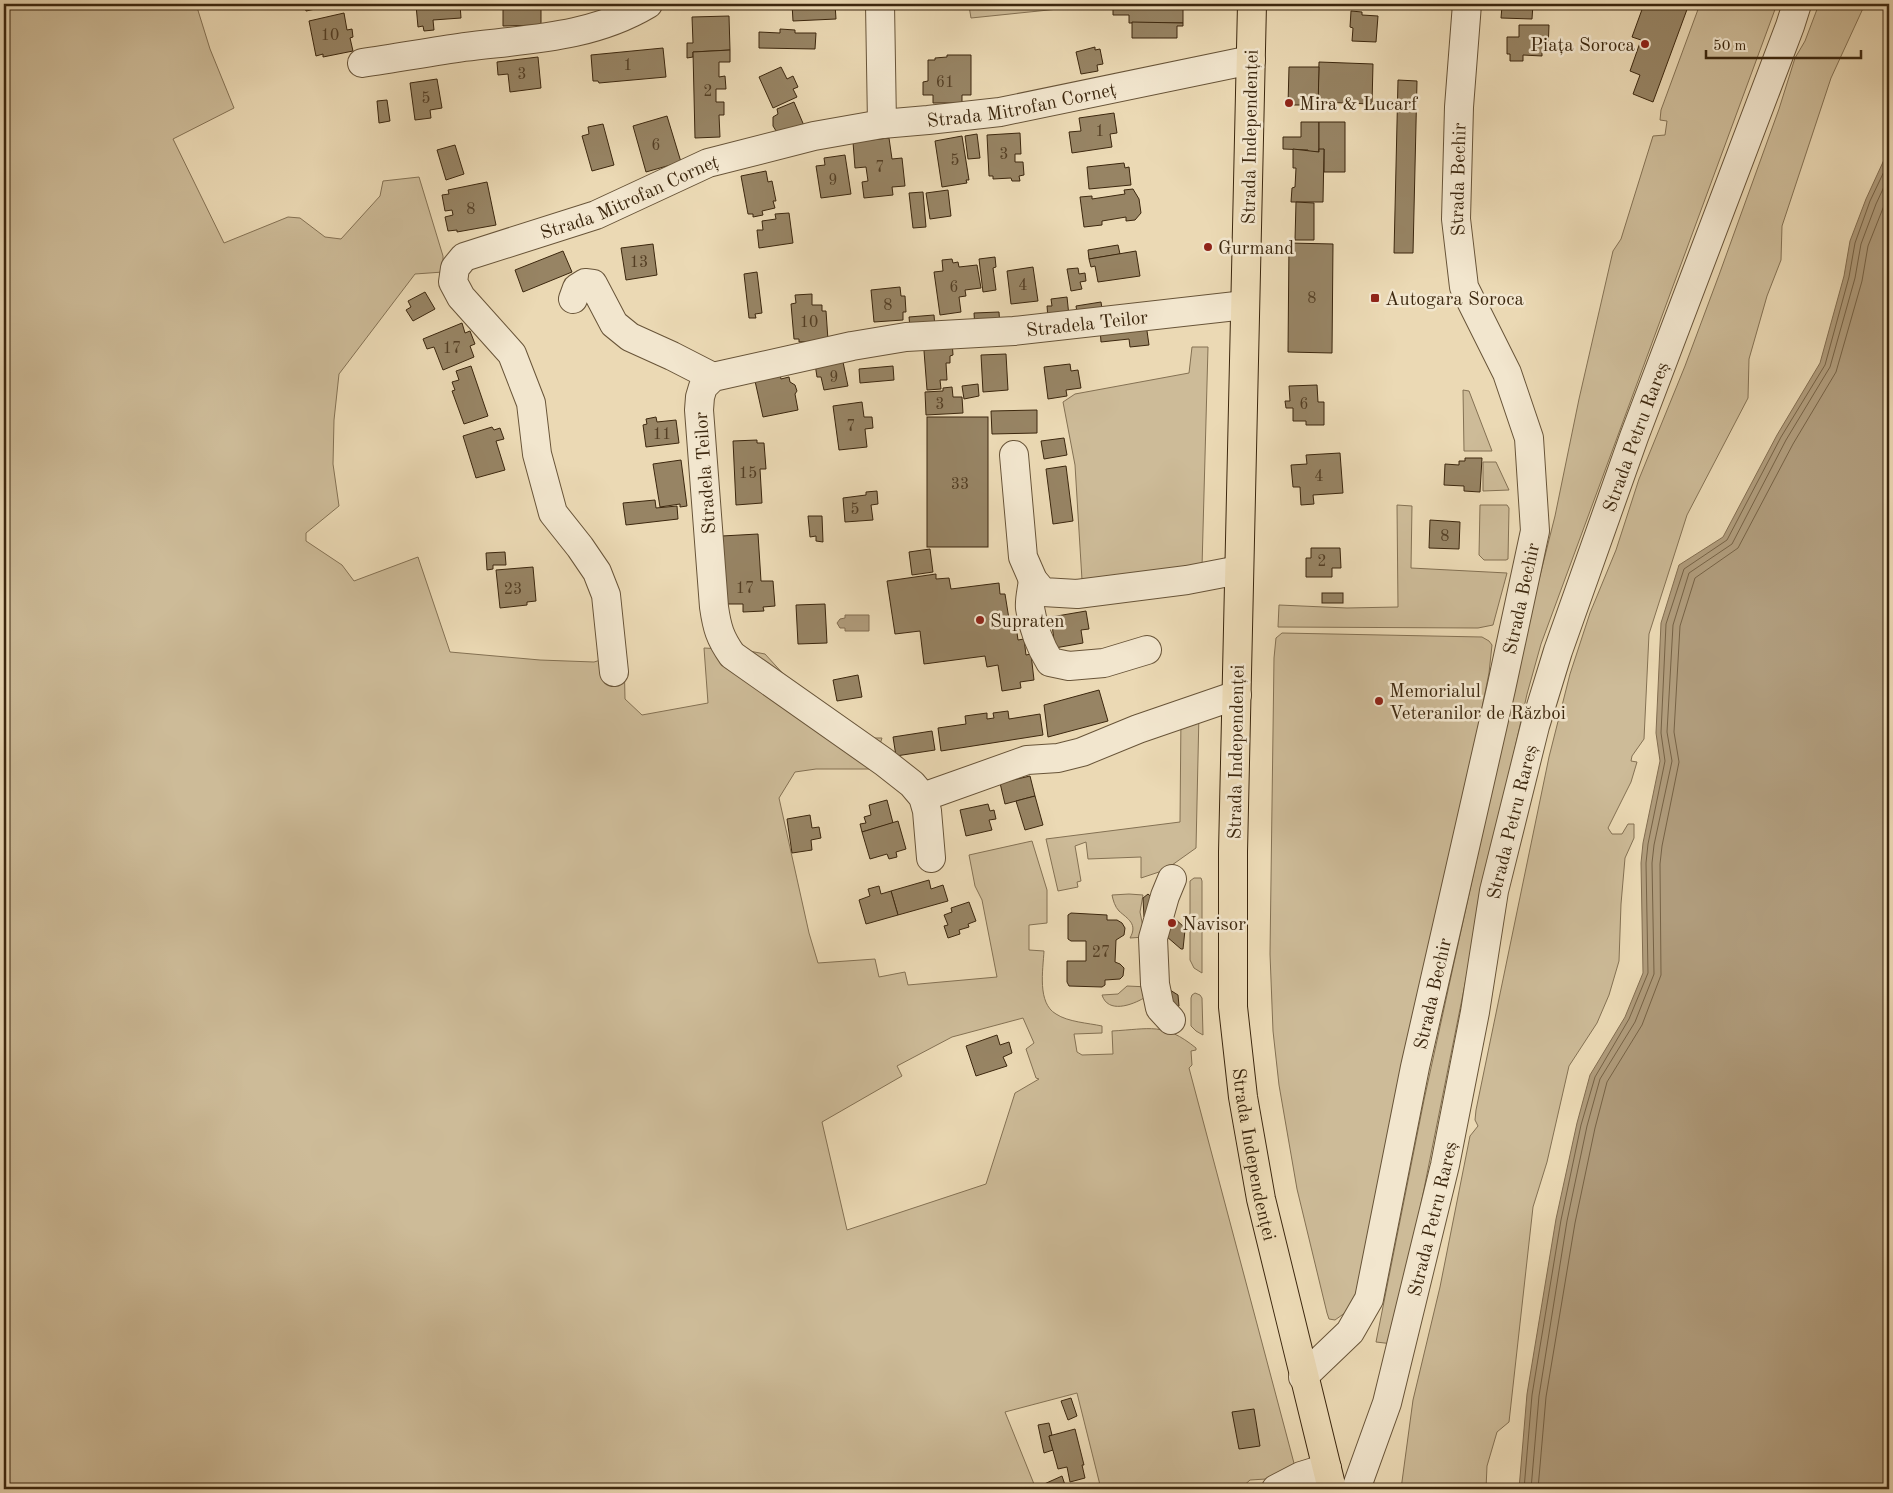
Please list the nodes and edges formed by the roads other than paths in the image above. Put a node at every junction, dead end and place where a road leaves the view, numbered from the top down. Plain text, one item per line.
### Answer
1 (648, 4) edge
2 (880, 4) edge
3 (1252, 4) edge
4 (1467, 4) edge
5 (1797, 4) edge
6 (1251, 60) junction
7 (362, 63) dead end
8 (882, 124) junction
9 (573, 299) dead end
10 (1245, 305) junction
11 (713, 377) junction
12 (1014, 455) dead end
13 (1239, 570) junction
14 (1033, 580) junction
15 (1147, 650) dead end
16 (614, 672) dead end
17 (1236, 694) junction
18 (923, 797) junction
19 (932, 858) dead end
20 (1172, 879) dead end
21 (1171, 1020) dead end
22 (1303, 1377) junction
23 (1329, 1479) edge
24 (1276, 1489) edge
25 (1356, 1489) edge

1 - 7 street
2 - 8 street
3 - 6 main road, Strada Independenței
4 - 22 street, Strada Bechir
5 - 25 street, Strada Petru Rareș
6 - 8 street, Strada Mitrofan Corneț
6 - 10 main road, Strada Independenței
8 - 16 street, Strada Mitrofan Corneț
9 - 11 street
10 - 11 street, Stradela Teilor
10 - 13 main road, Strada Independenței
11 - 18 street, Stradela Teilor
12 - 14 street
13 - 14 street
13 - 17 main road, Strada Independenței
14 - 15 street
17 - 18 street
17 - 22 main road, Strada Independenței
18 - 19 street
20 - 21 street
22 - 23 main road, Strada Independenței
23 - 24 street

